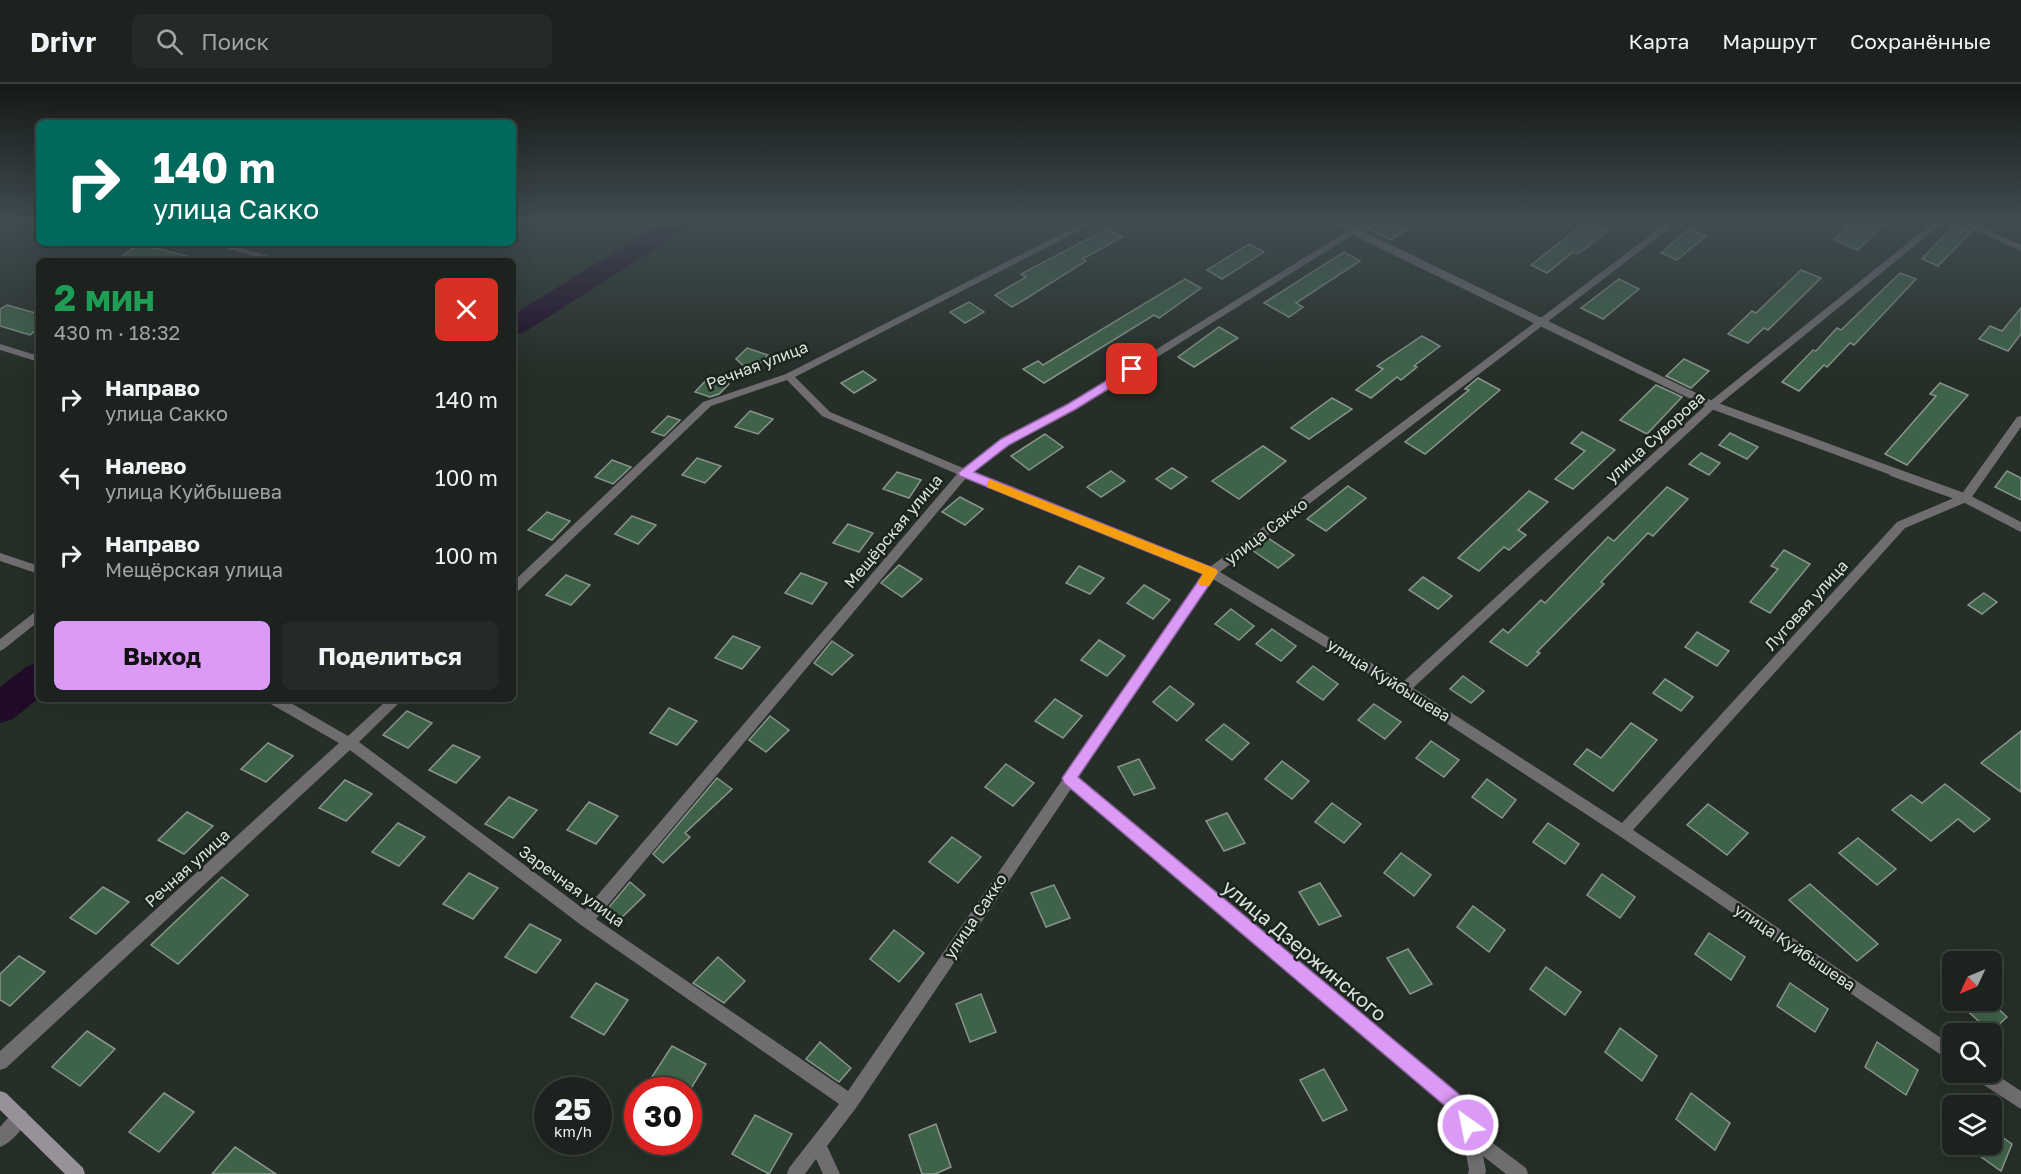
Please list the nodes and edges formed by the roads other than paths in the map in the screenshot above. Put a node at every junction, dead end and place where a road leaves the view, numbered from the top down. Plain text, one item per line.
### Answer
1 (992, 273) edge
2 (1288, 273) edge
3 (1441, 273) edge
4 (1607, 273) edge
5 (1877, 273) edge
6 (1543, 321) junction
7 (0, 348) edge
8 (36, 358) edge
9 (789, 376) junction
10 (1712, 405) junction
11 (2021, 419) edge
12 (964, 473) junction
13 (1965, 498) junction
14 (2021, 526) edge
15 (0, 557) edge
16 (36, 569) edge
17 (1211, 572) junction
18 (516, 587) edge
19 (36, 616) edge
20 (0, 646) edge
21 (1404, 689) junction
22 (278, 702) edge
23 (394, 702) edge
24 (350, 743) junction
25 (1069, 778) junction
26 (1623, 831) junction
27 (586, 920) junction
28 (1942, 1048) edge
29 (0, 1062) edge
30 (1995, 1083) edge
31 (0, 1099) edge
32 (2021, 1101) edge
33 (850, 1102) junction
34 (20, 1117) junction
35 (1471, 1137) junction
36 (0, 1139) edge
37 (818, 1144) junction
38 (76, 1174) edge
39 (795, 1174) edge
40 (832, 1174) edge
41 (1476, 1174) edge
42 (1520, 1174) edge

1 - 9 street, Речная улица
2 - 12 street, Мещёрская улица
3 - 6 lane
4 - 6 street, улица Сакко
5 - 10 street, улица Суворова
6 - 10 lane
6 - 17 street, улица Сакко
7 - 8 street
9 - 12 street, улица Куйбышева
9 - 18 street, Речная улица
10 - 13 lane
10 - 21 street, улица Суворова
11 - 13 street
12 - 17 street, улица Куйбышева
12 - 27 street, Мещёрская улица
13 - 14 lane
13 - 26 street, Луговая улица
15 - 16 street
17 - 21 street, улица Куйбышева
17 - 25 street, улица Сакко
19 - 20 street
21 - 26 street, улица Куйбышева
22 - 24 street, Заречная улица
23 - 24 street, Речная улица
24 - 27 street, Заречная улица
24 - 29 street, Речная улица
25 - 33 street, улица Сакко
25 - 35 street, улица Дзержинского
26 - 28 street, улица Куйбышева
27 - 33 street, Заречная улица
30 - 32 street
31 - 34 main road
33 - 37 street, улица Сакко
34 - 36 street
34 - 38 main road
35 - 41 street, улица Дзержинского
35 - 42 street
37 - 39 street, улица Сакко
37 - 40 street

